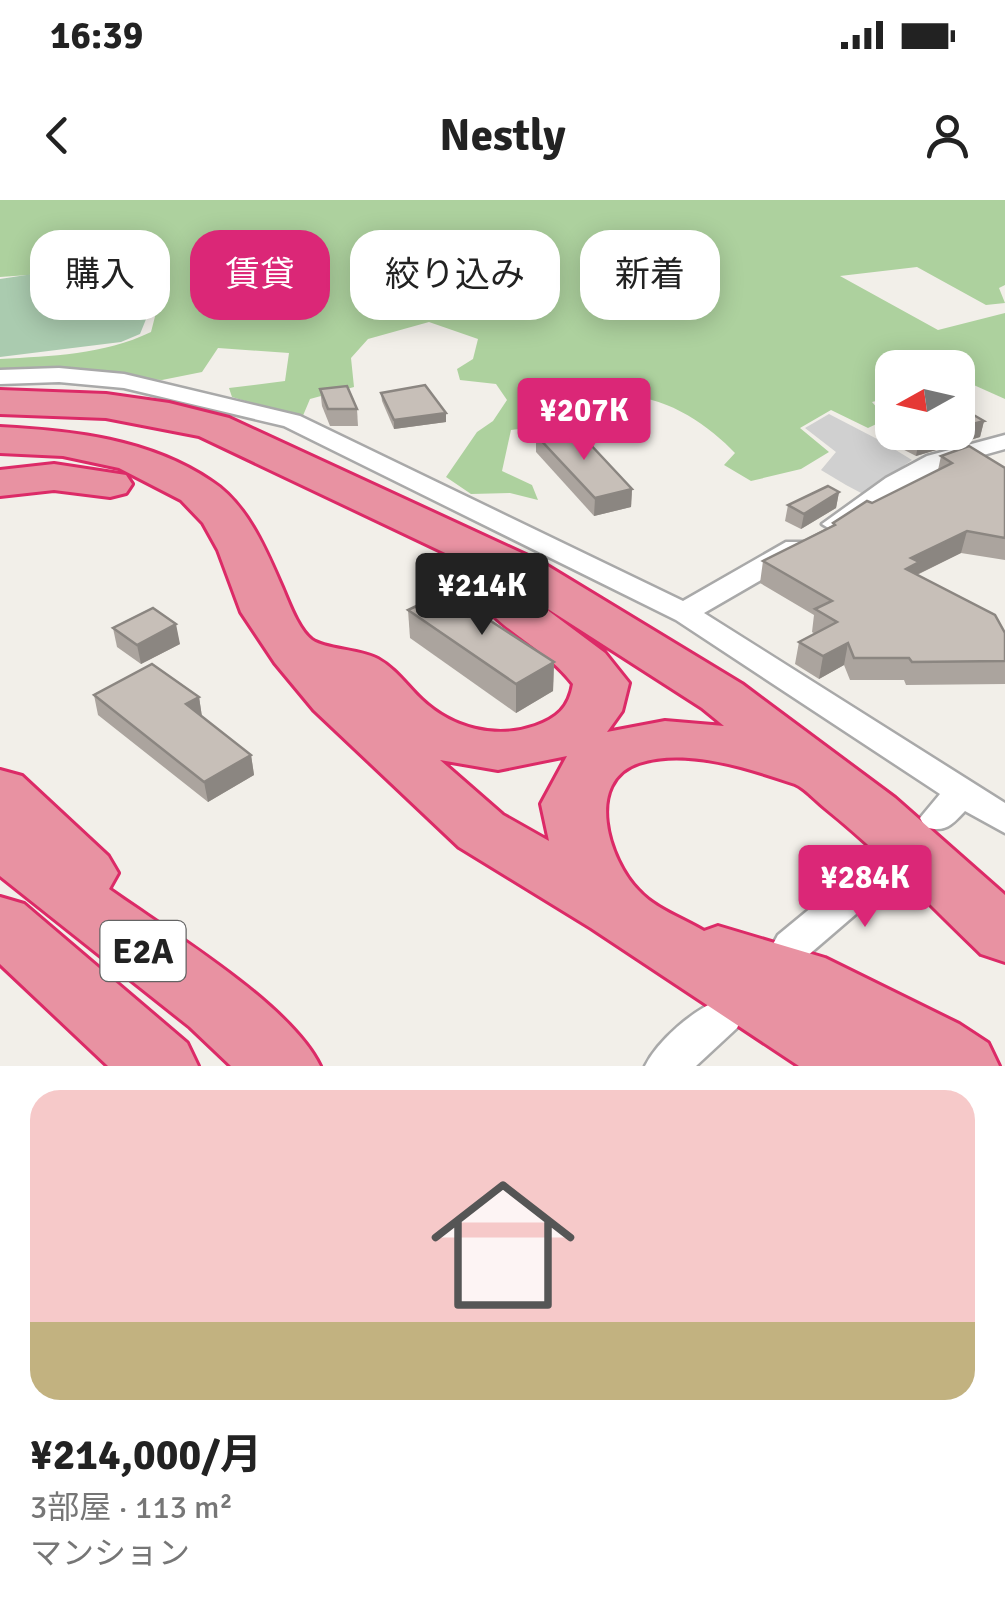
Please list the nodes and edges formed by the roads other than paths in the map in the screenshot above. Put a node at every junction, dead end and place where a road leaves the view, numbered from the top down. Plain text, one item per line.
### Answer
1 (0, 377) edge
2 (0, 402) edge
3 (0, 425) edge
4 (0, 440) edge
5 (1005, 442) edge
6 (280, 455) junction
7 (0, 482) edge
8 (483, 555) junction
9 (686, 614) junction
10 (281, 632) junction
11 (0, 791) edge
12 (866, 818) junction
13 (1005, 820) edge
14 (0, 842) edge
15 (1005, 888) edge
16 (632, 922) junction
17 (0, 923) edge
18 (1005, 935) edge
19 (792, 946) dead end
20 (216, 1006) junction
21 (722, 1016) dead end
22 (160, 1066) edge
23 (282, 1066) edge
24 (668, 1066) edge
25 (861, 1066) edge
26 (961, 1066) edge

1 - 9 street
2 - 6 highway
3 - 6 highway
4 - 10 highway
5 - 9 street
6 - 8 highway
7 - 10 highway
8 - 10 highway
8 - 12 highway
9 - 13 street
10 - 16 highway
11 - 20 highway
12 - 15 highway
12 - 16 highway
12 - 18 highway
12 - 19 street
14 - 20 highway, E2A
16 - 25 highway
16 - 26 highway
17 - 22 highway, E2A
20 - 23 highway, E2A
21 - 24 street

